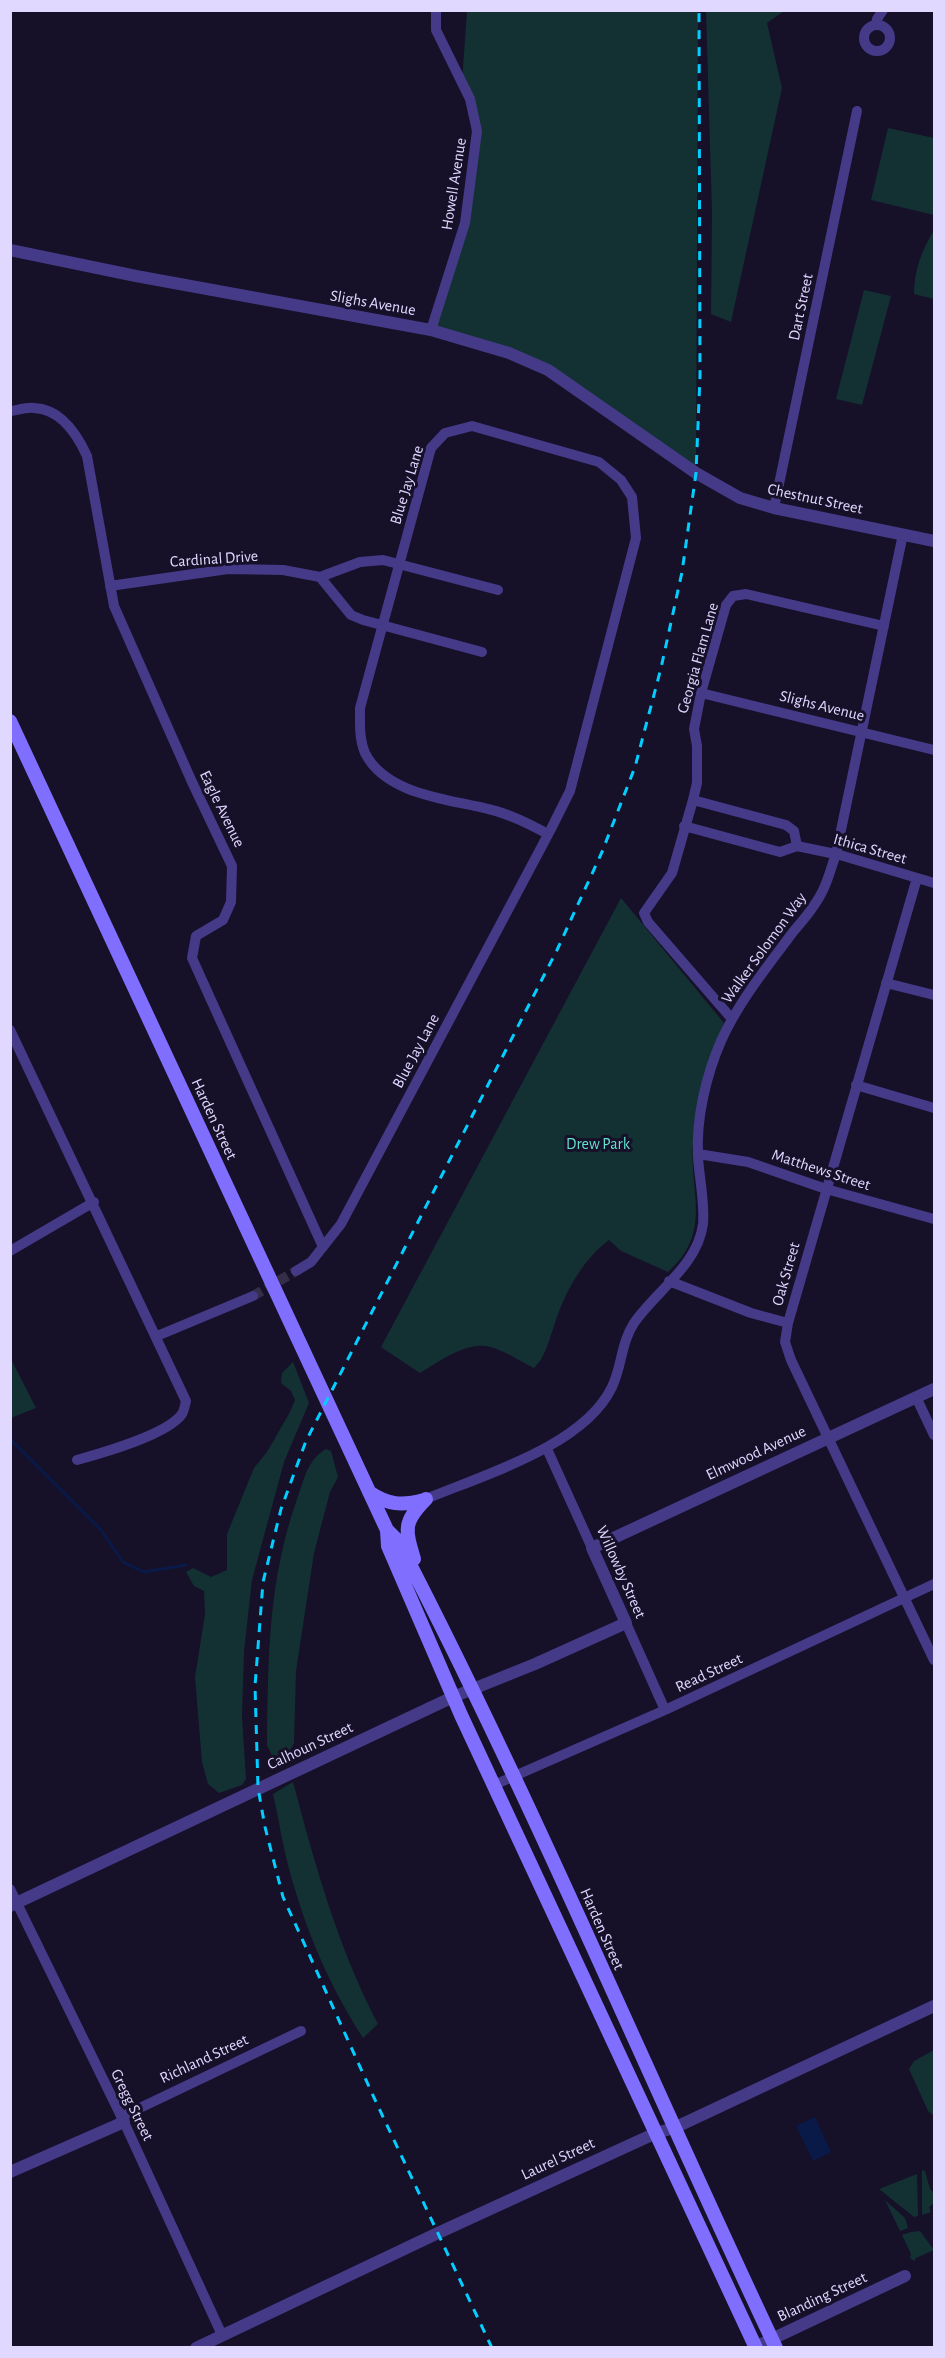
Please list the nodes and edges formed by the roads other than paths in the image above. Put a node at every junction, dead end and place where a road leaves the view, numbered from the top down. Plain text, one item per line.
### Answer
1 (436, 10) edge
2 (883, 10) edge
3 (876, 24) dead end
4 (857, 111) dead end
5 (10, 250) edge
6 (431, 330) junction
7 (10, 411) edge
8 (696, 473) joint
9 (774, 508) junction
10 (903, 534) junction
11 (934, 541) edge
12 (399, 564) junction
13 (320, 577) junction
14 (110, 586) junction
15 (498, 590) dead end
16 (382, 625) junction
17 (884, 626) junction
18 (482, 652) dead end
19 (701, 693) junction
20 (10, 721) edge
21 (860, 732) junction
22 (934, 750) edge
23 (693, 800) junction
24 (684, 826) junction
25 (548, 834) junction
26 (797, 846) junction
27 (836, 854) junction
28 (917, 878) junction
29 (934, 883) edge
30 (886, 982) junction
31 (934, 995) edge
32 (732, 1019) junction
33 (10, 1030) edge
34 (856, 1085) junction
35 (934, 1108) edge
36 (698, 1154) junction
37 (826, 1189) junction
38 (94, 1202) junction
39 (934, 1219) edge
40 (323, 1247) junction
41 (10, 1251) edge
42 (296, 1271) tunnel mouth
43 (669, 1281) junction
44 (253, 1296) tunnel mouth
45 (788, 1323) junction
46 (157, 1336) junction
47 (934, 1389) edge
48 (916, 1397) junction
49 (934, 1435) edge
50 (828, 1438) junction
51 (547, 1449) junction
52 (77, 1460) dead end
53 (369, 1492) junction
54 (426, 1499) junction
55 (387, 1530) junction
56 (592, 1548) junction
57 (421, 1584) junction
58 (934, 1584) edge
59 (905, 1597) junction
60 (626, 1623) junction
61 (934, 1660) edge
62 (473, 1688) junction
63 (453, 1697) junction
64 (665, 1710) junction
65 (515, 1777) junction
66 (494, 1785) junction
67 (10, 1889) edge
68 (14, 1905) edge
69 (934, 2006) edge
70 (301, 2031) dead end
71 (122, 2119) junction
72 (674, 2128) junction
73 (656, 2133) junction
74 (10, 2172) edge
75 (905, 2276) dead end
76 (222, 2335) junction
77 (774, 2343) edge
78 (755, 2347) edge
79 (196, 2348) edge

1 - 6 street, Howell Avenue
2 - 3 street
4 - 9 street, Dart Street
5 - 6 street, Slighs Avenue
6 - 8 street, Slighs Avenue
7 - 14 street, Eagle Avenue
8 - 9 street, Chestnut Street
9 - 10 street, Chestnut Street
10 - 11 street, Chestnut Street
10 - 17 street, Walker Solomon Way
12 - 13 street, Cardinal Drive
12 - 15 street, Cardinal Drive
12 - 16 street, Blue Jay Lane
12 - 25 street, Blue Jay Lane
13 - 14 street, Cardinal Drive
13 - 16 street
14 - 40 street, Eagle Avenue
16 - 18 street
16 - 25 street, Blue Jay Lane
17 - 19 street, Georgia Flam Lane
17 - 21 street, Walker Solomon Way
19 - 21 street, Slighs Avenue
19 - 23 street, Georgia Flam Lane
20 - 53 main road, Harden Street
21 - 22 street, Slighs Avenue
21 - 27 street, Walker Solomon Way
23 - 24 street, Georgia Flam Lane
23 - 26 street
24 - 26 street, Ithica Street
24 - 32 street, Georgia Flam Lane
25 - 40 street, Blue Jay Lane
26 - 27 street, Ithica Street
27 - 28 street, Ithica Street
27 - 32 street, Walker Solomon Way
28 - 29 street, Ithica Street
28 - 30 street, Oak Street
30 - 31 street
30 - 34 street, Oak Street
32 - 36 street, Walker Solomon Way
33 - 38 street
34 - 35 street
34 - 37 street, Oak Street
36 - 37 street, Matthews Street
36 - 43 street, Walker Solomon Way
37 - 39 street, Matthews Street
37 - 45 street, Oak Street
38 - 41 street
38 - 46 street
40 - 42 street, Blue Jay Lane
43 - 45 street
43 - 51 street, Walker Solomon Way
44 - 46 street
45 - 50 street, Oak Street
46 - 52 street
47 - 48 street, Elmwood Avenue
48 - 49 street
48 - 50 street, Elmwood Avenue
50 - 56 street, Elmwood Avenue
50 - 59 street, Oak Street
51 - 54 street, Walker Solomon Way
51 - 56 street, Willowby Street
53 - 54 main road
53 - 55 main road, Harden Street
54 - 57 main road
55 - 57 main road, Harden Street
55 - 63 main road, Harden Street
56 - 60 street, Willowby Street
57 - 62 main road, Harden Street
58 - 59 street, Read Street
59 - 61 street, Oak Street
59 - 64 street, Read Street
60 - 62 street, Calhoun Street
60 - 64 street, Willowby Street
62 - 63 street, Calhoun Street
62 - 65 main road, Harden Street
63 - 66 main road, Harden Street
63 - 68 street, Calhoun Street
64 - 65 street, Read Street
65 - 66 street, Read Street
65 - 72 main road, Harden Street
66 - 73 main road, Harden Street
67 - 68 street, Gregg Street
68 - 71 street, Gregg Street
69 - 72 street, Laurel Street
70 - 71 street, Richland Street
71 - 74 street, Richland Street
71 - 76 street, Gregg Street
72 - 73 street, Laurel Street
72 - 77 main road, Harden Street
73 - 76 street, Laurel Street
73 - 78 main road, Harden Street
75 - 77 street, Blanding Street
76 - 79 street, Laurel Street
77 - 78 street, Blanding Street

